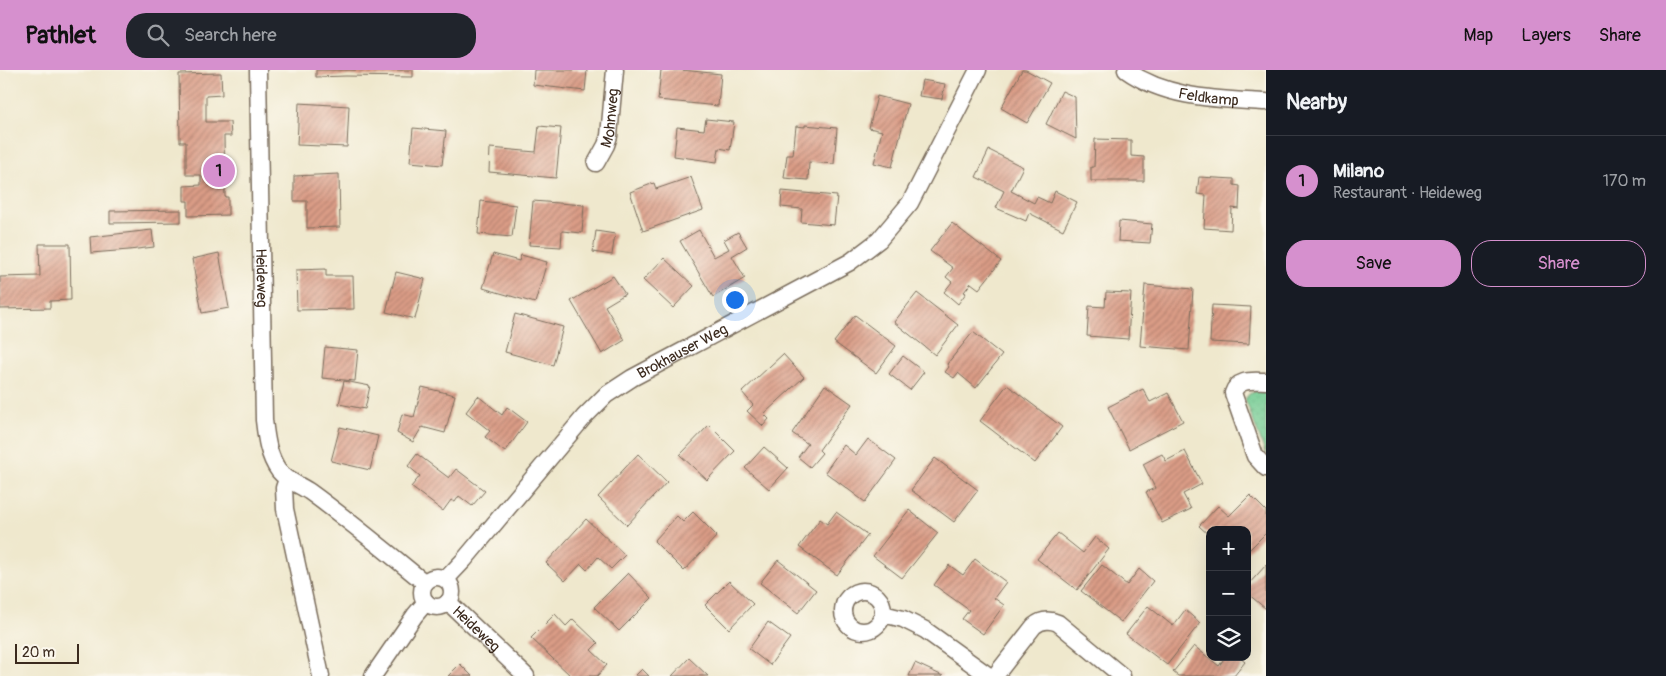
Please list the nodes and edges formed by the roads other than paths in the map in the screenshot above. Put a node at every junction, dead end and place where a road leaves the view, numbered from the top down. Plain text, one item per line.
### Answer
1 (258, 70) edge
2 (615, 70) edge
3 (978, 70) edge
4 (1126, 70) edge
5 (1266, 102) edge
6 (596, 163) dead end
7 (1266, 382) edge
8 (1266, 468) edge
9 (287, 479) junction
10 (446, 579) junction
11 (425, 583) junction
12 (426, 602) junction
13 (448, 602) junction
14 (883, 614) dead end
15 (321, 676) edge
16 (373, 676) edge
17 (526, 676) edge
18 (989, 676) edge
19 (994, 676) edge
20 (1122, 676) edge

1 - 9 street, Heideweg
2 - 6 street, Mohnweg
3 - 10 street, Brokhauser Weg
4 - 5 street, Feldkamp
7 - 8 street
9 - 11 street, Heideweg
9 - 15 street
10 - 11 street
10 - 13 street
11 - 12 street
12 - 13 street
12 - 16 street
13 - 17 street, Heideweg
14 - 18 street
19 - 20 street

